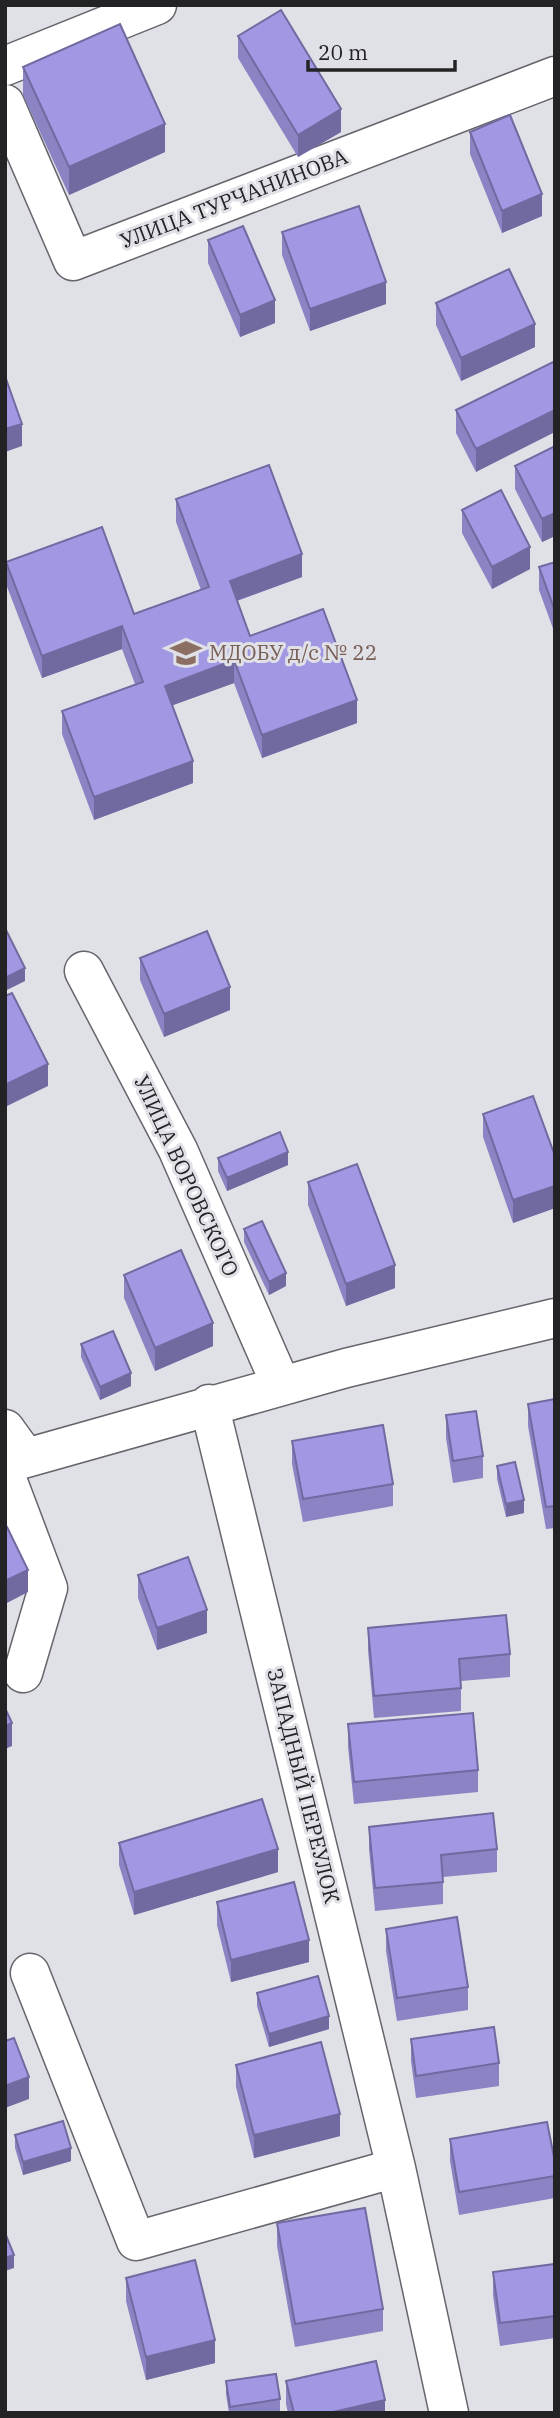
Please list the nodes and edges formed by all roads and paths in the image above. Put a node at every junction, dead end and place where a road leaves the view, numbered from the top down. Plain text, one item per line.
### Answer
1 (157, 5) edge
2 (5, 66) edge
3 (555, 76) edge
4 (5, 104) edge
5 (84, 971) dead end
6 (555, 1318) edge
7 (281, 1385) junction
8 (209, 1404) junction
9 (10, 1456) edge
10 (23, 1673) dead end
11 (30, 1973) dead end
12 (396, 2168) junction
13 (449, 2413) edge

1 - 2 street
3 - 4 street, УЛИЦА ТУРЧАНИНОВА
5 - 7 street, УЛИЦА ВОРОВСКОГО
6 - 7 street
7 - 8 street
8 - 9 street
8 - 12 street, ЗАПАДНЫЙ ПЕРЕУЛОК
9 - 10 street
11 - 12 street
12 - 13 street, ЗАПАДНЫЙ ПЕРЕУЛОК

